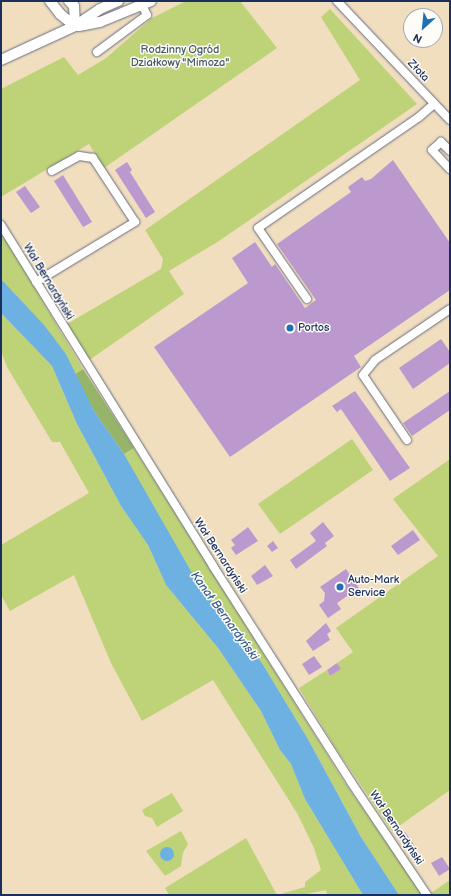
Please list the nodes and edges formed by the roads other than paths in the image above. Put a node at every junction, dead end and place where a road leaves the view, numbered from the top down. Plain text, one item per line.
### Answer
1 (50, 1) edge
2 (69, 1) edge
3 (118, 1) edge
4 (337, 1) edge
5 (146, 3) edge
6 (75, 26) junction
7 (97, 52) dead end
8 (1, 60) edge
9 (434, 104) junction
10 (450, 120) edge
11 (450, 151) edge
12 (450, 169) edge
13 (52, 171) dead end
14 (1, 225) edge
15 (36, 282) junction
16 (307, 299) dead end
17 (450, 309) edge
18 (407, 440) dead end
19 (427, 895) edge

1 - 6 main road
2 - 6 main road
3 - 6 main road
4 - 9 street, Złota
5 - 6 main road
5 - 7 street
6 - 8 main road
9 - 10 street, Złota
9 - 16 street
11 - 12 street
13 - 15 street
14 - 15 street, Wał Bernardyński
15 - 19 street, Wał Bernardyński
17 - 18 street

